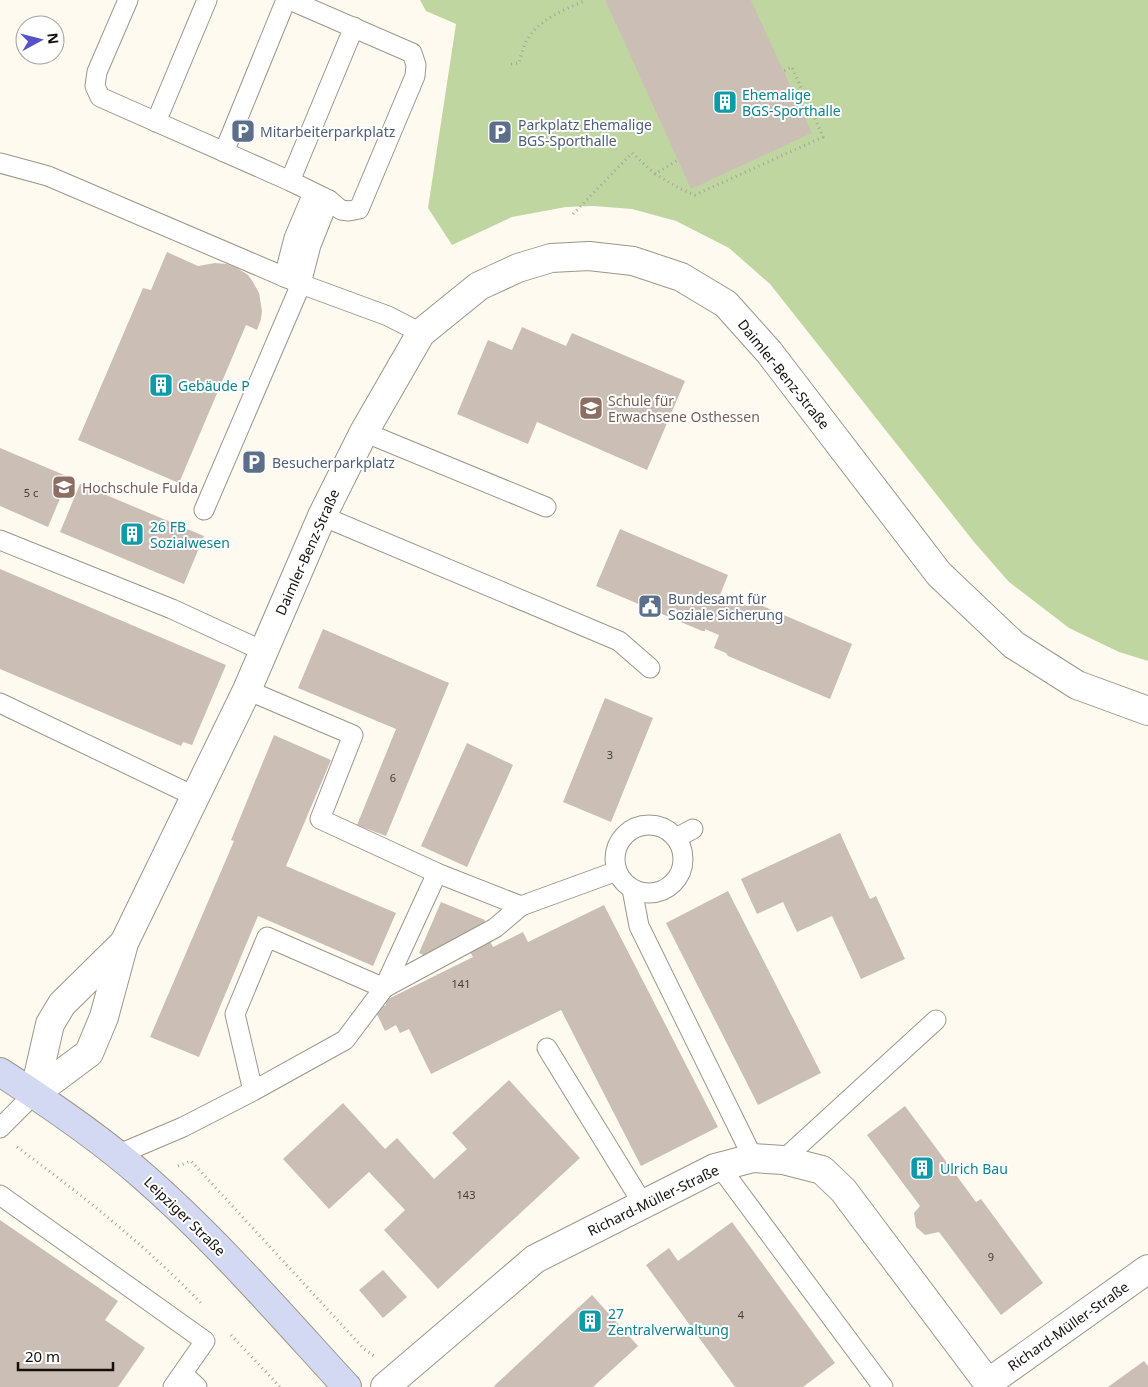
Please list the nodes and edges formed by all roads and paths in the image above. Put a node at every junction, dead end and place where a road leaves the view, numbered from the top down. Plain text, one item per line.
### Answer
1 (128, 0) edge
2 (207, 0) edge
3 (286, 0) edge
4 (290, 0) edge
5 (586, 0) edge
6 (354, 27) junction
7 (511, 64) dead end
8 (784, 71) dead end
9 (156, 122) junction
10 (224, 152) junction
11 (678, 160) dead end
12 (0, 163) edge
13 (655, 174) junction
14 (290, 181) junction
15 (321, 196) junction
16 (573, 214) dead end
17 (293, 280) junction
18 (421, 333) junction
19 (364, 432) junction
20 (546, 507) dead end
21 (204, 510) dead end
22 (322, 516) junction
23 (0, 540) edge
24 (263, 651) junction
25 (650, 668) dead end
26 (247, 690) junction
27 (0, 702) edge
28 (1148, 711) edge
29 (196, 798) junction
30 (693, 829) dead end
31 (676, 838) junction
32 (617, 871) junction
33 (437, 873) junction
34 (632, 889) junction
35 (521, 906) junction
36 (124, 943) junction
37 (384, 988) junction
38 (936, 1020) dead end
39 (547, 1048) dead end
40 (0, 1072) edge
41 (253, 1091) junction
42 (34, 1094) junction
43 (0, 1128) edge
44 (16, 1146) dead end
45 (117, 1155) junction
46 (753, 1158) junction
47 (783, 1160) junction
48 (191, 1161) dead end
49 (720, 1167) junction
50 (0, 1195) edge
51 (643, 1204) junction
52 (1148, 1269) edge
53 (202, 1305) dead end
54 (228, 1332) dead end
55 (376, 1358) dead end
56 (178, 1380) edge
57 (989, 1385) edge
58 (197, 1387) edge
59 (280, 1387) edge
60 (347, 1387) edge
61 (385, 1387) edge
62 (882, 1387) edge

1 - 9 lane
2 - 9 lane
3 - 10 lane
4 - 6 lane
5 - 7 path
6 - 14 lane
6 - 15 lane
8 - 13 path
9 - 10 lane
10 - 14 lane
11 - 13 path
12 - 17 lane
13 - 16 path
14 - 15 lane
15 - 17 lane
17 - 18 lane
17 - 21 lane
18 - 19 street, Daimler-Benz-Straße
18 - 28 street, Daimler-Benz-Straße
19 - 20 lane
19 - 22 street, Daimler-Benz-Straße
22 - 24 street, Daimler-Benz-Straße
22 - 25 lane
23 - 24 lane
24 - 26 street, Daimler-Benz-Straße
26 - 29 street, Daimler-Benz-Straße
26 - 33 lane
27 - 29 lane
29 - 36 street, Daimler-Benz-Straße
30 - 31 lane
31 - 32 lane
31 - 34 lane
32 - 34 lane
32 - 35 lane
33 - 35 lane
33 - 37 lane
34 - 46 lane
35 - 37 lane
36 - 42 street, Daimler-Benz-Straße
36 - 42 street, Daimler-Benz-Straße
37 - 41 lane
37 - 41 lane
38 - 47 lane
39 - 51 lane
40 - 42 main road, Leipziger Straße
41 - 45 lane
42 - 43 lane
42 - 45 main road, Leipziger Straße
44 - 53 path
45 - 60 main road, Leipziger Straße
46 - 47 street, Richard-Müller-Straße
46 - 49 street, Richard-Müller-Straße
47 - 57 street, Richard-Müller-Straße
48 - 55 path
49 - 51 street, Richard-Müller-Straße
49 - 62 lane
50 - 56 lane
51 - 61 street, Richard-Müller-Straße
52 - 57 street, Richard-Müller-Straße
54 - 59 path
56 - 58 lane

